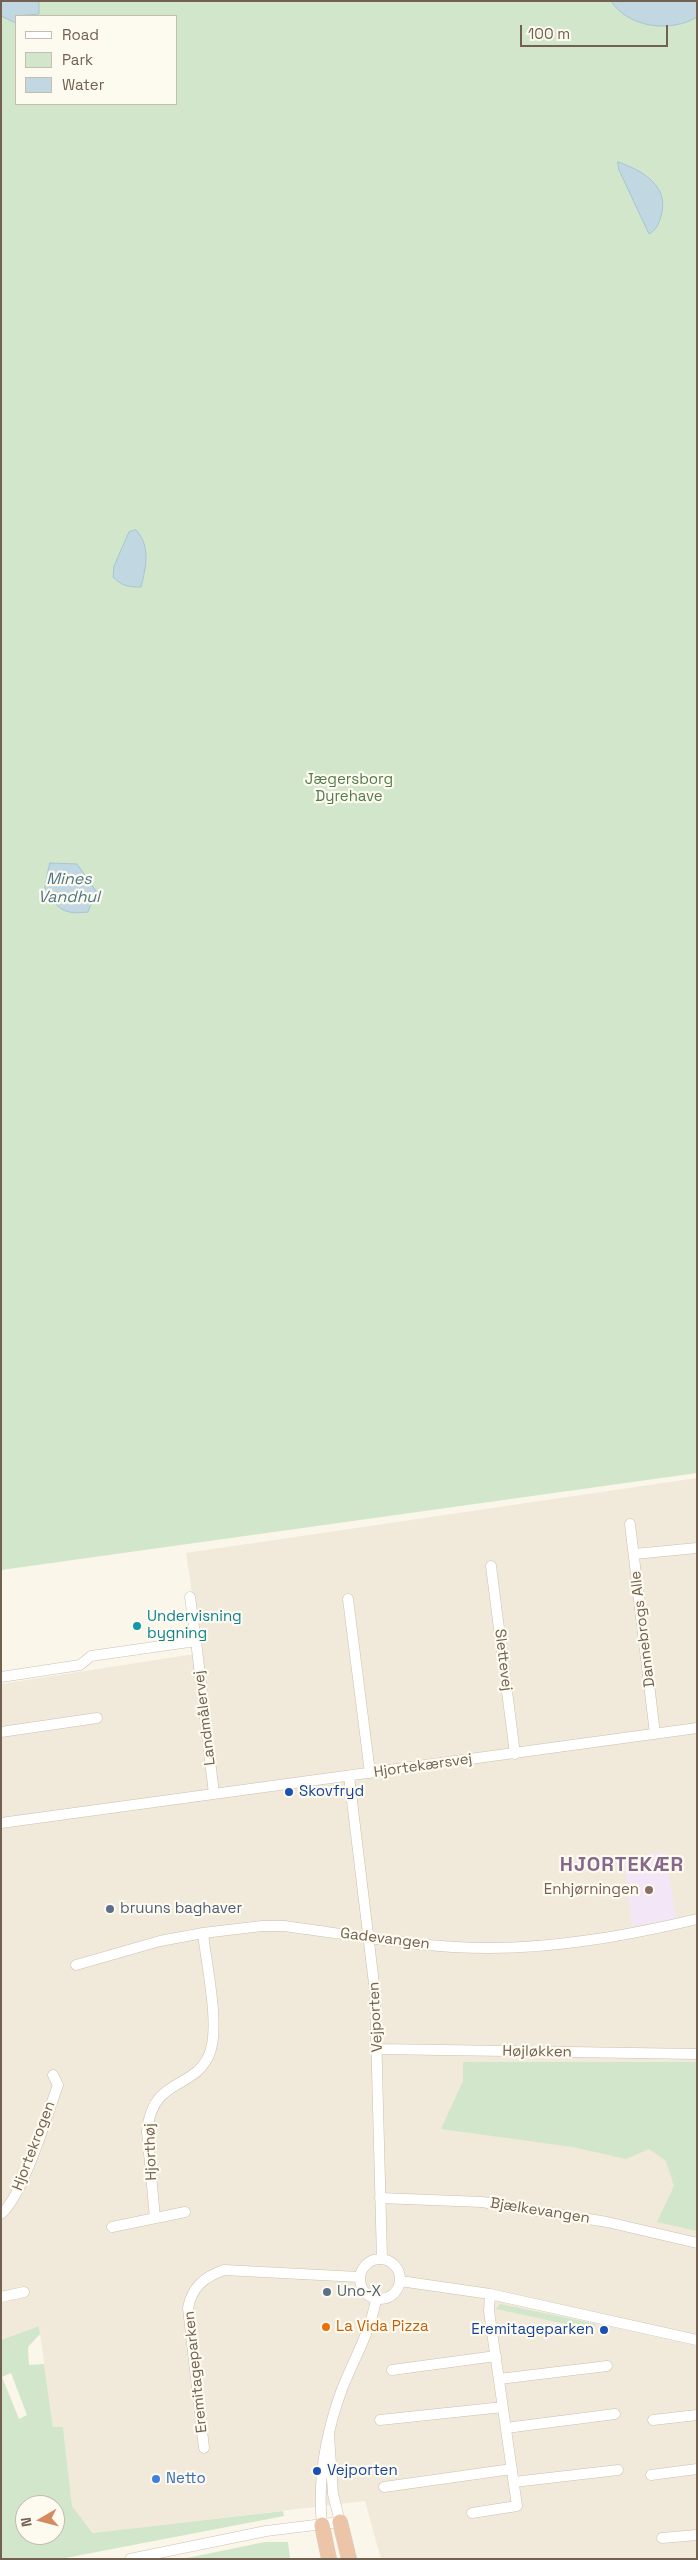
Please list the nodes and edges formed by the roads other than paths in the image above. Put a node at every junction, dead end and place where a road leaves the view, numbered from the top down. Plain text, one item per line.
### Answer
1 (630, 1524) dead end
2 (697, 1548) edge
3 (634, 1554) junction
4 (491, 1566) dead end
5 (190, 1597) dead end
6 (348, 1599) dead end
7 (196, 1641) junction
8 (1, 1677) edge
9 (97, 1718) dead end
10 (697, 1728) edge
11 (1, 1732) edge
12 (655, 1734) junction
13 (515, 1754) junction
14 (370, 1774) junction
15 (349, 1776) junction
16 (214, 1794) junction
17 (1, 1823) edge
18 (697, 1919) edge
19 (202, 1933) junction
20 (369, 1937) junction
21 (76, 1965) dead end
22 (378, 2049) junction
23 (697, 2054) edge
24 (54, 2075) dead end
25 (380, 2198) junction
26 (185, 2212) dead end
27 (1, 2214) edge
28 (155, 2218) junction
29 (112, 2227) dead end
30 (697, 2243) edge
31 (382, 2259) junction
32 (359, 2277) junction
33 (400, 2281) junction
34 (24, 2292) dead end
35 (490, 2294) junction
36 (1, 2297) edge
37 (376, 2300) junction
38 (697, 2340) edge
39 (496, 2356) junction
40 (608, 2366) dead end
41 (392, 2370) dead end
42 (499, 2379) junction
43 (503, 2407) junction
44 (615, 2414) dead end
45 (697, 2416) edge
46 (380, 2420) dead end
47 (653, 2420) dead end
48 (506, 2428) junction
49 (329, 2435) junction
50 (204, 2448) dead end
51 (512, 2469) junction
52 (697, 2469) edge
53 (618, 2470) dead end
54 (650, 2475) dead end
55 (514, 2482) junction
56 (384, 2487) dead end
57 (472, 2513) dead end
58 (340, 2522) junction
59 (322, 2524) junction
60 (697, 2535) edge
61 (662, 2538) dead end
62 (130, 2559) edge
63 (329, 2559) edge
64 (349, 2559) edge

1 - 3 street, Dannebrogs Alle
2 - 3 street
3 - 12 street, Dannebrogs Alle
4 - 13 street, Slettevej
5 - 7 street, Landmålervej
6 - 14 street
7 - 8 street
7 - 16 street, Landmålervej
9 - 11 street
10 - 12 street, Hjortekærsvej
12 - 13 street, Hjortekærsvej
13 - 14 street, Hjortekærsvej
14 - 15 street, Hjortekærsvej
15 - 16 street, Hjortekærsvej
15 - 20 street, Vejporten
16 - 17 street, Hjortekærsvej
18 - 20 street, Gadevangen
19 - 20 street, Gadevangen
19 - 21 street, Gadevangen
19 - 28 street, Hjorthøj
20 - 22 street, Vejporten
22 - 23 street, Højløkken
22 - 25 street, Vejporten
24 - 27 street, Hjortekrogen
25 - 30 street, Bjælkevangen
25 - 31 street, Vejporten
26 - 28 street
28 - 29 street
31 - 32 street
31 - 33 street
32 - 37 street
32 - 50 street, Eremitageparken
33 - 35 street
33 - 37 street
34 - 36 street
35 - 38 street
35 - 39 street
37 - 49 street
39 - 41 street
39 - 42 street
40 - 42 street
42 - 43 street
43 - 46 street
43 - 48 street
44 - 48 street
45 - 47 street
48 - 51 street
49 - 58 street
49 - 59 street
51 - 55 street
51 - 56 street
52 - 54 street
53 - 55 street
55 - 57 street
58 - 59 street
58 - 64 highway
59 - 62 street
59 - 63 highway
60 - 61 street

